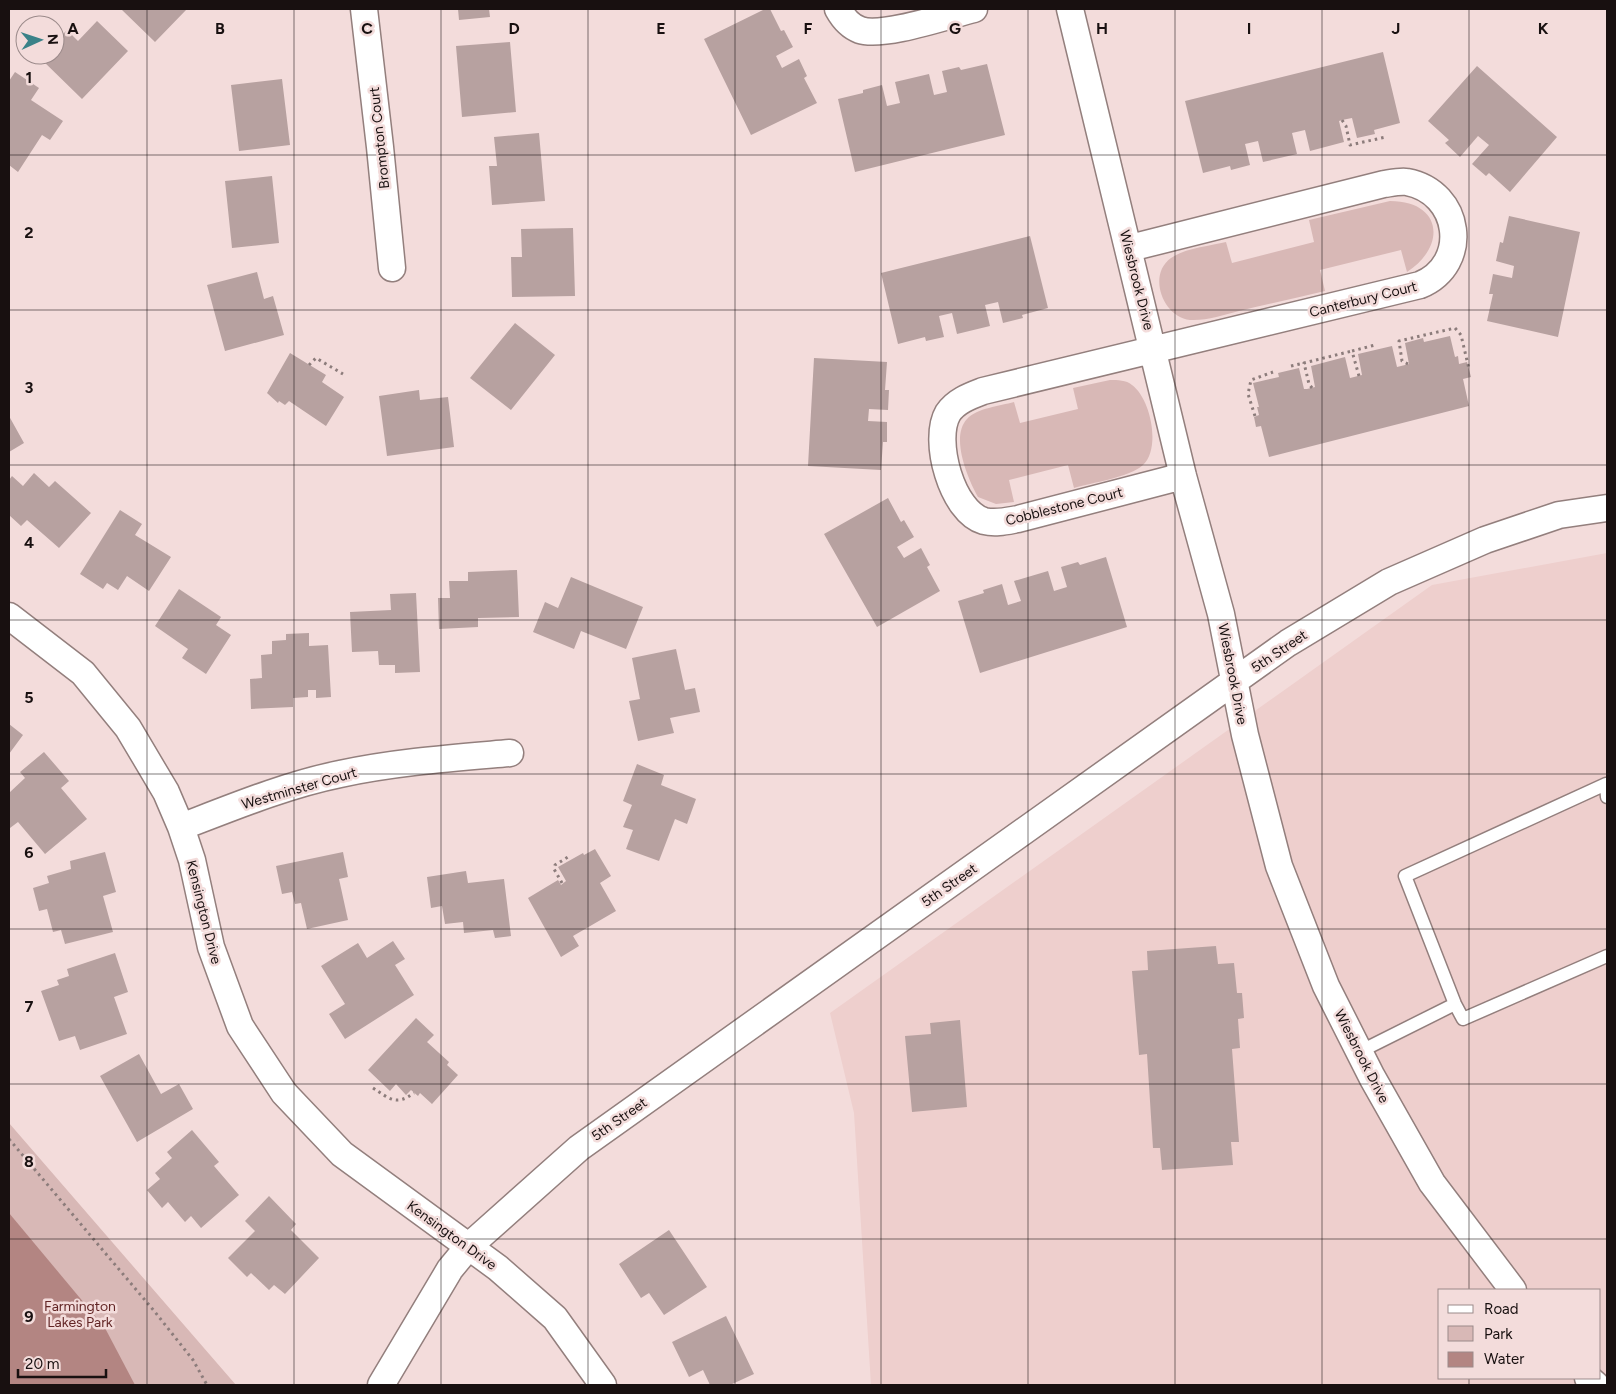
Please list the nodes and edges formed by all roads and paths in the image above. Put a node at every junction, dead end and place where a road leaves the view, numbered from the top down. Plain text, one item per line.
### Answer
1 (364, 9) edge
2 (838, 9) edge
3 (974, 9) edge
4 (1070, 9) edge
5 (1342, 120) dead end
6 (1386, 137) dead end
7 (1130, 248) junction
8 (392, 268) dead end
9 (1375, 345) dead end
10 (1154, 350) junction
11 (1352, 351) junction
12 (1402, 361) junction
13 (1304, 363) junction
14 (1408, 364) dead end
15 (309, 365) dead end
16 (1292, 366) dead end
17 (1399, 366) dead end
18 (1469, 369) dead end
19 (1273, 372) dead end
20 (343, 374) dead end
21 (1358, 375) dead end
22 (1309, 384) junction
23 (1312, 388) dead end
24 (1307, 389) dead end
25 (1255, 416) dead end
26 (1183, 476) junction
27 (1607, 508) edge
28 (9, 616) edge
29 (1234, 681) junction
30 (510, 753) dead end
31 (1607, 797) edge
32 (181, 827) junction
33 (568, 857) dead end
34 (562, 883) dead end
35 (1607, 956) edge
36 (1455, 1004) junction
37 (1359, 1052) junction
38 (373, 1088) dead end
39 (414, 1093) dead end
40 (9, 1139) edge
41 (469, 1246) junction
42 (1512, 1289) edge
43 (207, 1385) edge
44 (382, 1385) edge
45 (603, 1385) edge

1 - 8 street, Brompton Court
2 - 3 street
4 - 7 street, Wiesbrook Drive
5 - 6 path
7 - 10 street, Wiesbrook Drive
7 - 10 street, Canterbury Court
9 - 11 path
10 - 26 street, Wiesbrook Drive
10 - 26 street, Cobblestone Court
11 - 13 path
11 - 21 path
12 - 14 path
12 - 17 path
12 - 18 path
13 - 16 path
13 - 22 path
15 - 20 path
19 - 25 path
22 - 23 path
22 - 24 path
26 - 29 street, Wiesbrook Drive
27 - 29 street, 5th Street
28 - 32 street, Kensington Drive
29 - 37 street, Wiesbrook Drive
29 - 41 street, 5th Street
30 - 32 street, Westminster Court
31 - 36 lane
32 - 41 street, Kensington Drive
33 - 34 path
35 - 36 lane
36 - 37 lane
37 - 42 street, Wiesbrook Drive
38 - 39 path
40 - 43 path
41 - 44 street, 5th Street
41 - 45 street, Kensington Drive

